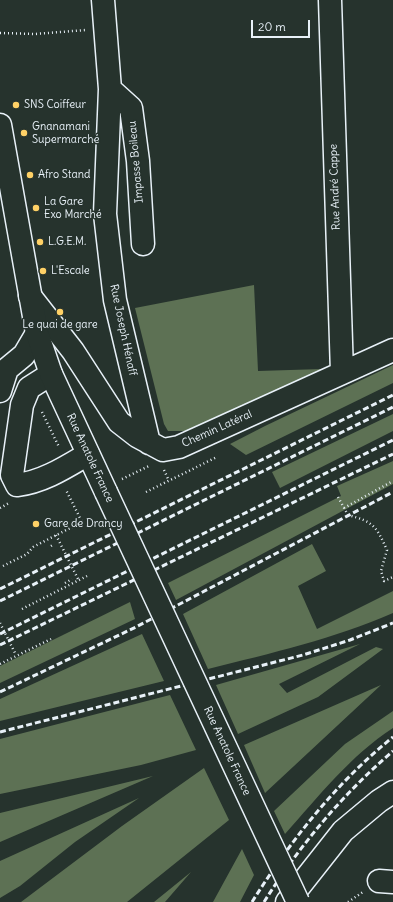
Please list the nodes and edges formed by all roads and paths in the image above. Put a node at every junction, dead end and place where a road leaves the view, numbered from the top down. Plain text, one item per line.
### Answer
1 (103, 0) edge
2 (330, 0) edge
3 (106, 29) junction
4 (0, 33) edge
5 (110, 89) junction
6 (0, 125) edge
7 (143, 244) dead end
8 (30, 296) junction
9 (101, 324) dead end
10 (73, 327) dead end
11 (37, 333) junction
12 (393, 350) edge
13 (342, 373) junction
14 (51, 374) junction
15 (0, 391) edge
16 (42, 410) dead end
17 (149, 443) junction
18 (60, 450) dead end
19 (88, 454) junction
20 (217, 457) dead end
21 (141, 470) dead end
22 (164, 471) dead end
23 (169, 481) junction
24 (393, 481) edge
25 (64, 486) dead end
26 (113, 486) junction
27 (146, 492) dead end
28 (338, 497) dead end
29 (344, 508) junction
30 (56, 535) junction
31 (4, 566) dead end
32 (87, 576) dead end
33 (393, 577) edge
34 (72, 579) dead end
35 (79, 581) junction
36 (65, 583) dead end
37 (22, 609) dead end
38 (0, 623) edge
39 (51, 639) dead end
40 (16, 655) junction
41 (0, 664) edge
42 (393, 792) edge
43 (287, 902) edge
44 (298, 902) edge

1 - 3 street, Rue Joseph Hénaff
2 - 13 street, Rue André Cappe
3 - 4 path
3 - 5 street, Rue Joseph Hénaff
5 - 7 street, Impasse Boileau
5 - 17 street, Rue Joseph Hénaff
6 - 8 street, Rue Anatole France
8 - 11 street, Rue Anatole France
8 - 17 street, Chemin Latéral
9 - 10 path
11 - 14 street, Rue Anatole France
11 - 15 street
12 - 13 street, Chemin Latéral
13 - 17 street, Chemin Latéral
14 - 19 street, Rue Anatole France
14 - 19 street
16 - 18 path
19 - 26 street, Rue Anatole France
20 - 23 path
21 - 26 path
22 - 23 path
23 - 27 path
24 - 29 path
25 - 30 path
26 - 44 street, Rue Anatole France, bridge
28 - 29 path
29 - 33 path
30 - 31 path
30 - 35 path, bridge
32 - 35 path
34 - 36 path
35 - 37 path
38 - 40 path, bridge
39 - 40 path, bridge
40 - 41 path, bridge
42 - 43 street

